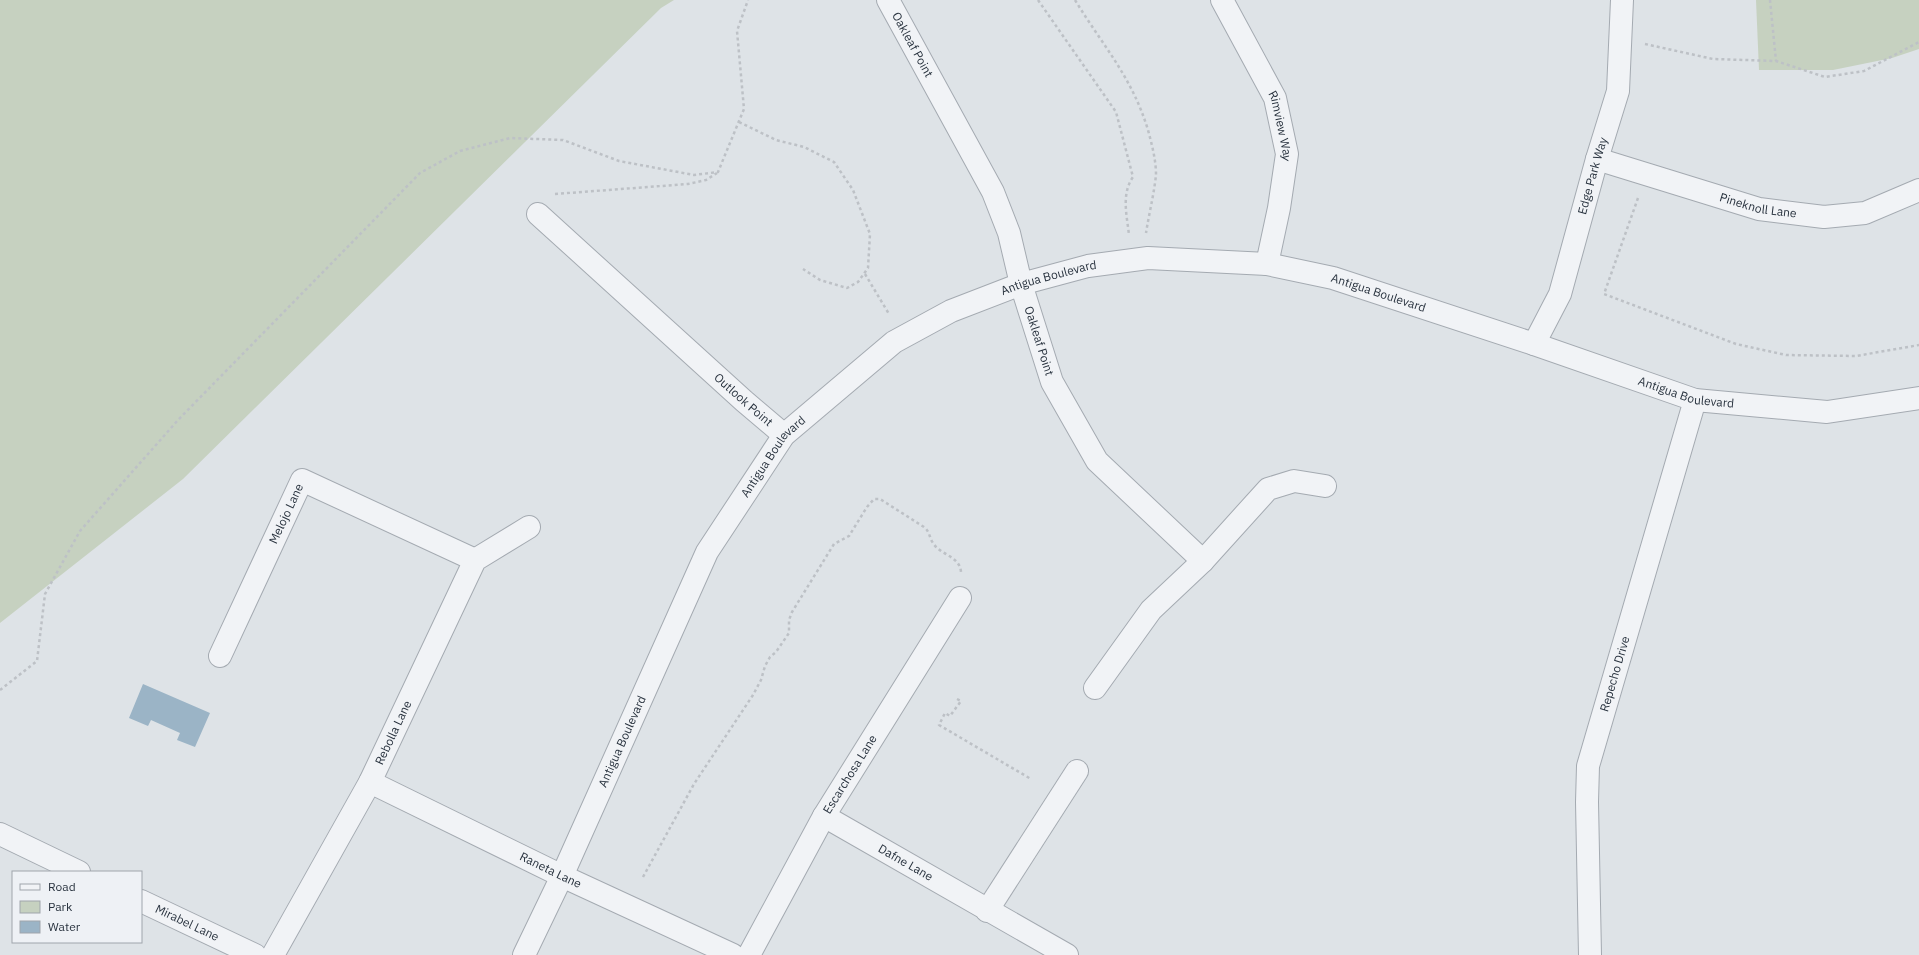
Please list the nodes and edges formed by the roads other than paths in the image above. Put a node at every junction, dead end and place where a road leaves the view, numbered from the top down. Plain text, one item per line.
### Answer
1 (888, 0) edge
2 (1222, 0) edge
3 (1622, 0) edge
4 (1597, 159) junction
5 (1919, 190) edge
6 (538, 214) road end
7 (1267, 264) junction
8 (1021, 284) junction
9 (1534, 344) junction
10 (1919, 398) edge
11 (1695, 400) junction
12 (784, 436) junction
13 (1325, 486) dead end
14 (529, 527) dead end
15 (475, 560) junction
16 (1203, 561) junction
17 (960, 598) road end
18 (220, 656) dead end
19 (1095, 688) dead end
20 (1077, 771) dead end
21 (370, 782) junction
22 (824, 816) junction
23 (0, 834) edge
24 (78, 871) edge
25 (562, 876) junction
26 (142, 901) edge
27 (987, 911) junction
28 (255, 955) edge
29 (273, 955) edge
30 (524, 955) edge
31 (733, 955) edge
32 (750, 955) edge
33 (1067, 955) edge
34 (1590, 955) edge

1 - 8 street, Oakleaf Point
2 - 7 street, Rimview Way
3 - 4 street, Edge Park Way
4 - 5 street, Pineknoll Lane
4 - 9 street, Edge Park Way
6 - 12 street, Outlook Point
7 - 8 street, Antigua Boulevard
7 - 9 street, Antigua Boulevard
8 - 12 street, Antigua Boulevard
8 - 16 street, Oakleaf Point
9 - 11 street, Antigua Boulevard
10 - 11 street, Antigua Boulevard
11 - 34 street, Repecho Drive
12 - 25 street, Antigua Boulevard
13 - 16 street
14 - 15 street
15 - 18 street, Melojo Lane
15 - 21 street, Rebolla Lane
16 - 19 street
17 - 22 street, Escarchosa Lane
20 - 27 street
21 - 25 street, Raneta Lane
21 - 29 street, Rebolla Lane
22 - 27 street, Dafne Lane
22 - 32 street, Escarchosa Lane
23 - 24 street
25 - 30 street, Antigua Boulevard
25 - 31 street, Raneta Lane
26 - 28 street, Mirabel Lane
27 - 33 street, Dafne Lane

